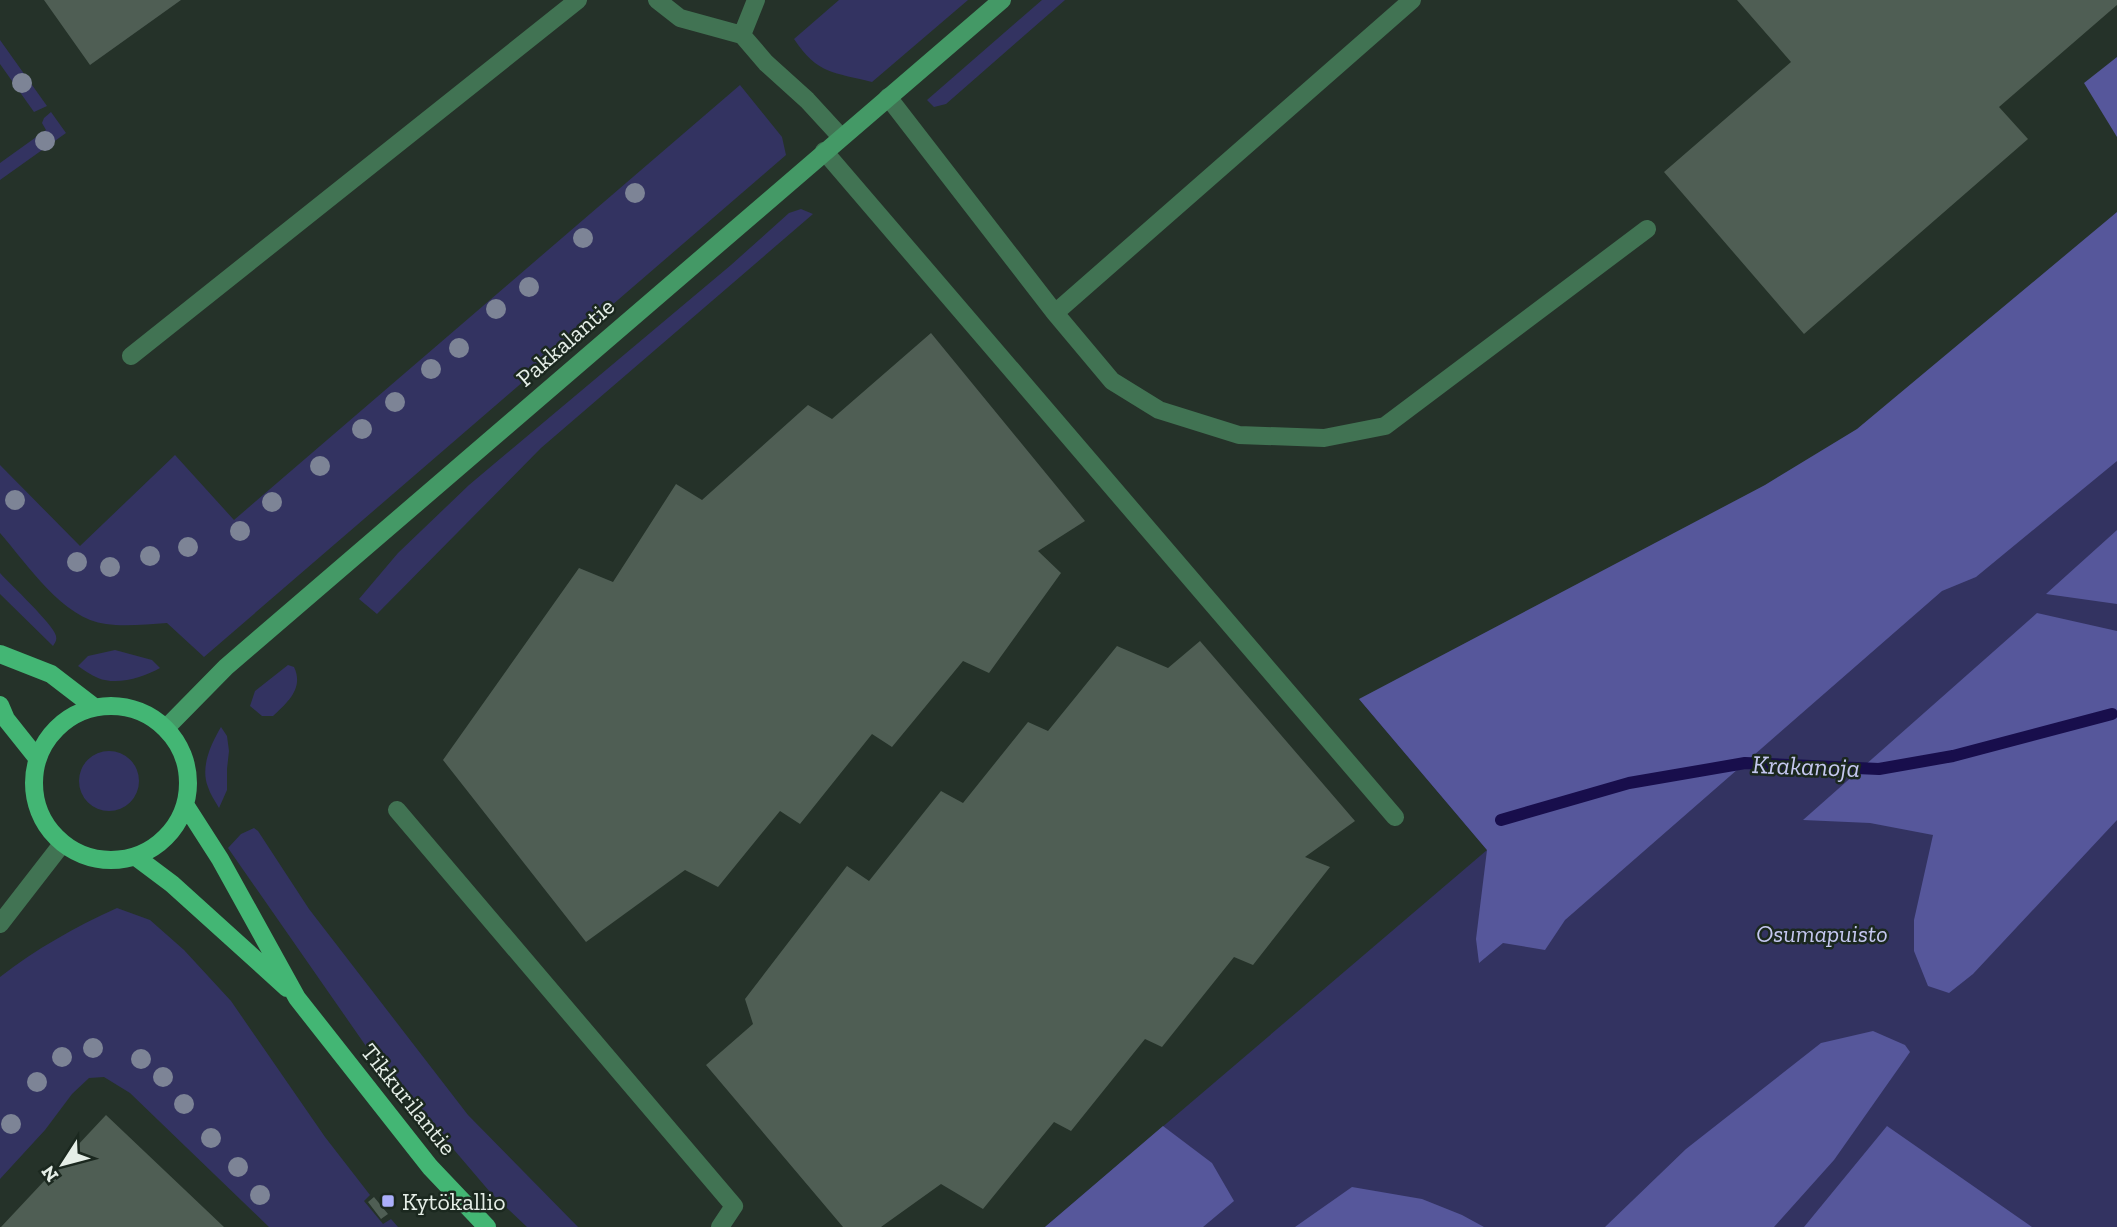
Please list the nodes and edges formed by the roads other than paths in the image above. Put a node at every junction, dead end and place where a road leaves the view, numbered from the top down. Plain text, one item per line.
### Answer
1 (578, 0) edge
2 (657, 0) edge
3 (756, 0) edge
4 (1002, 0) edge
5 (1412, 0) edge
6 (742, 35) junction
7 (888, 97) junction
8 (841, 137) junction
9 (824, 151) junction
10 (1647, 229) dead end
11 (1055, 313) junction
12 (131, 356) dead end
13 (0, 654) edge
14 (0, 705) edge
15 (94, 707) junction
16 (166, 728) junction
17 (37, 758) junction
18 (186, 806) junction
19 (397, 810) dead end
20 (1395, 817) dead end
21 (62, 844) junction
22 (136, 857) junction
23 (0, 924) edge
24 (297, 998) junction
25 (487, 1227) edge
26 (719, 1227) edge

1 - 12 street
2 - 6 street
3 - 6 street
4 - 7 main road, Pakkalantie
5 - 11 street
6 - 8 street
7 - 8 main road, Pakkalantie
7 - 11 street
8 - 9 main road, Pakkalantie
9 - 16 main road, Pakkalantie
9 - 20 street
10 - 11 street
13 - 15 main road
14 - 17 main road
15 - 16 main road
15 - 17 main road
16 - 18 main road
17 - 21 main road
18 - 22 main road
18 - 24 main road, Tikkurilantie
19 - 26 street
21 - 22 main road
21 - 23 street
22 - 24 main road, Tikkurilantie
24 - 25 main road, Tikkurilantie

